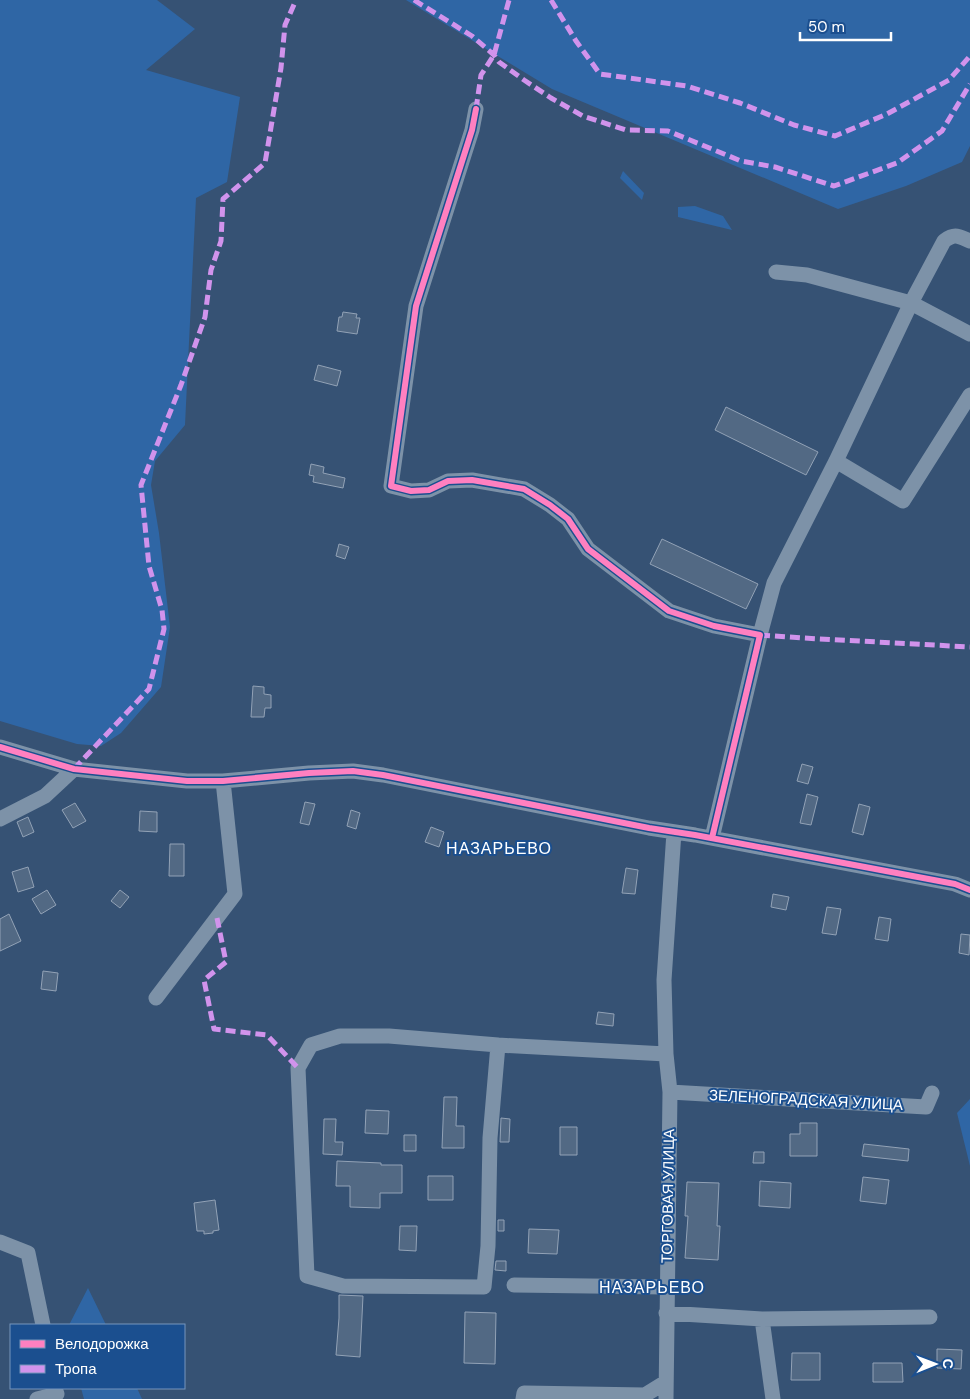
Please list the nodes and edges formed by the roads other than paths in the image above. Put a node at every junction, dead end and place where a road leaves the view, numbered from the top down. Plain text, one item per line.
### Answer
1 (476, 108) dead end
2 (970, 241) edge
3 (776, 272) dead end
4 (911, 303) junction
5 (970, 334) edge
6 (970, 395) edge
7 (836, 461) junction
8 (760, 635) junction
9 (0, 747) edge
10 (74, 769) junction
11 (223, 781) junction
12 (0, 819) edge
13 (674, 832) junction
14 (712, 838) junction
15 (970, 890) edge
16 (156, 998) dead end
17 (498, 1045) junction
18 (666, 1054) junction
19 (670, 1092) junction
20 (932, 1093) dead end
21 (0, 1242) edge
22 (514, 1285) dead end
23 (666, 1287) junction
24 (666, 1313) junction
25 (930, 1317) dead end
26 (762, 1319) junction
27 (42, 1324) edge
28 (666, 1382) junction
29 (55, 1389) edge
30 (37, 1399) edge
31 (523, 1399) edge
32 (666, 1399) edge
33 (773, 1399) edge

1 - 8 street
2 - 4 street
3 - 4 street
4 - 5 street
4 - 7 street
6 - 7 street
7 - 8 street
8 - 14 street
9 - 10 street
10 - 11 street
10 - 12 street
11 - 13 street
11 - 16 street
13 - 14 street
13 - 18 street, ТОРГОВАЯ УЛИЦА
14 - 15 street
17 - 17 street
17 - 18 street
18 - 19 street, ТОРГОВАЯ УЛИЦА
19 - 20 street, ЗЕЛЕНОГРАДСКАЯ УЛИЦА
19 - 23 street, ТОРГОВАЯ УЛИЦА
21 - 27 street
22 - 23 street
23 - 24 street, ТОРГОВАЯ УЛИЦА
24 - 26 street
24 - 28 street, ТОРГОВАЯ УЛИЦА
25 - 26 street
26 - 33 street
28 - 31 street
28 - 32 street, ТОРГОВАЯ УЛИЦА
29 - 30 street

